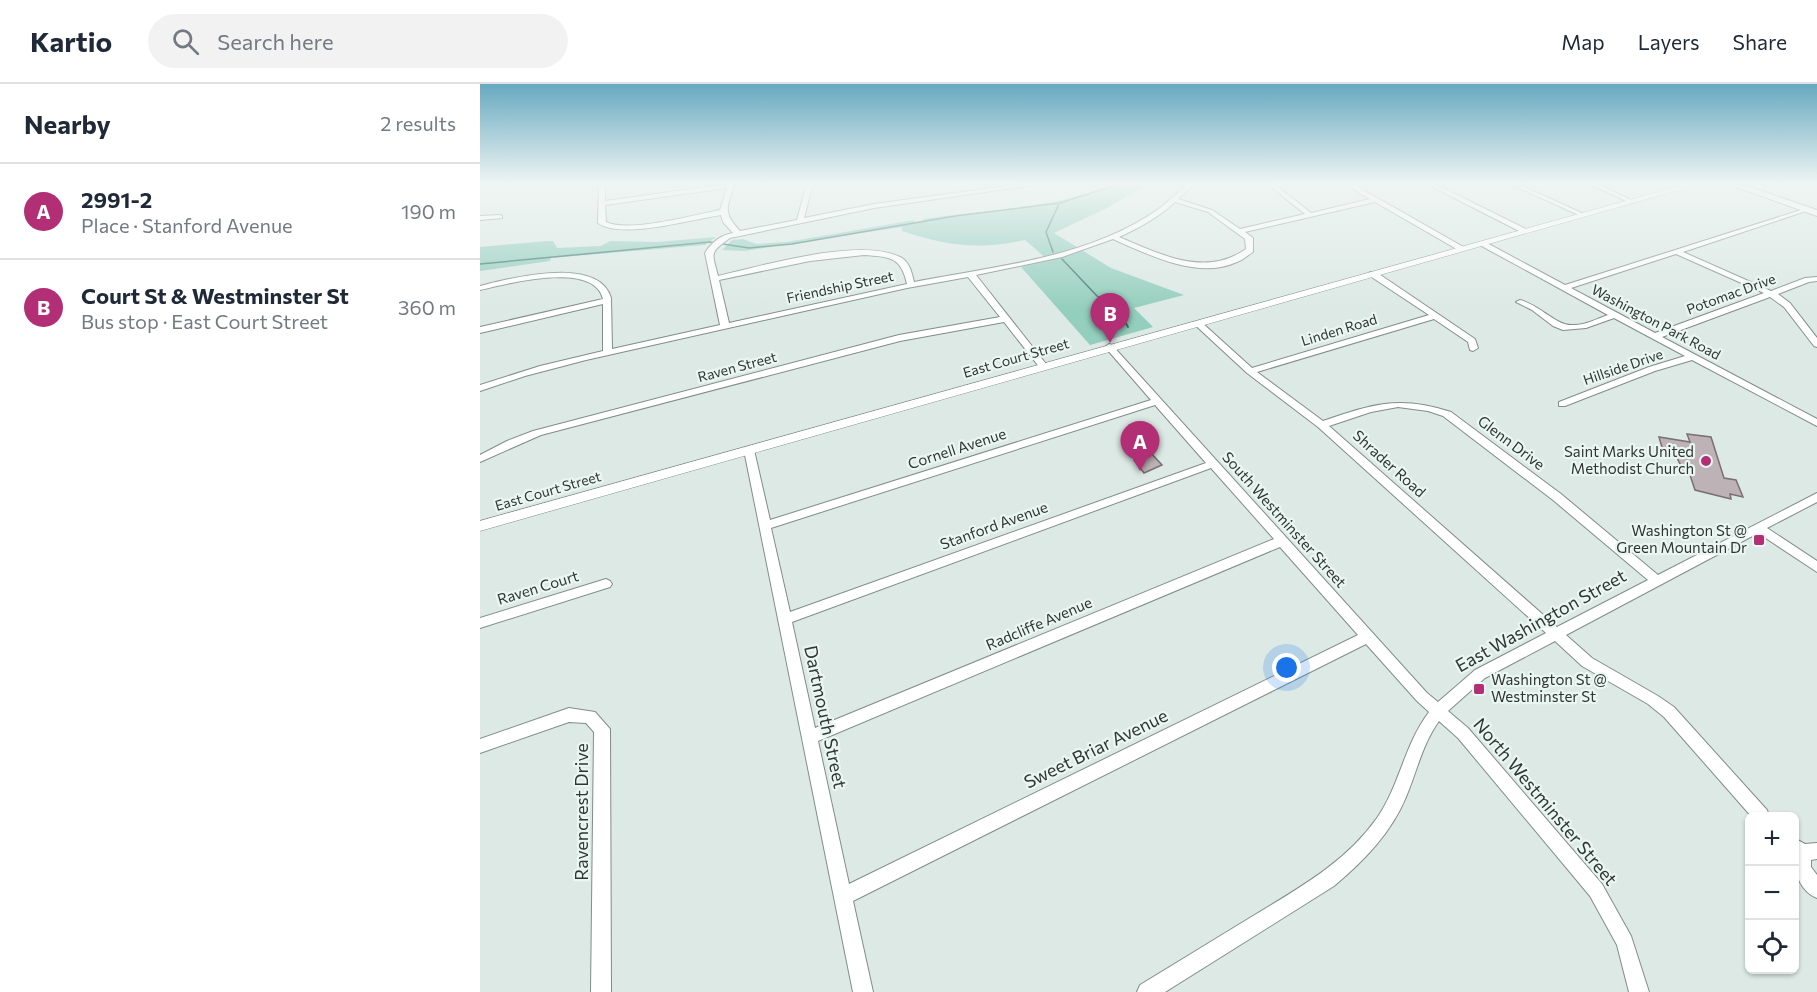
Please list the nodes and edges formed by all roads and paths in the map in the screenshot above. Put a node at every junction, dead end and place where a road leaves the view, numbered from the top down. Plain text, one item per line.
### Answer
1 (603, 225) edge
2 (636, 225) edge
3 (730, 225) edge
4 (774, 225) edge
5 (1132, 225) edge
6 (1232, 225) edge
7 (1265, 225) edge
8 (1421, 225) edge
9 (1515, 225) edge
10 (1546, 225) edge
11 (1759, 225) edge
12 (1240, 231) junction
13 (1526, 231) junction
14 (737, 233) junction
15 (1112, 236) junction
16 (1482, 244) junction
17 (1463, 249) junction
18 (1677, 252) junction
19 (1373, 274) junction
20 (972, 276) junction
21 (715, 279) junction
22 (1817, 279) edge
23 (911, 285) junction
24 (480, 288) edge
25 (1564, 288) junction
26 (1771, 293) junction
27 (606, 301) junction
28 (1520, 302) dead end
29 (1436, 315) junction
30 (1615, 315) junction
31 (1006, 319) junction
32 (1197, 323) junction
33 (725, 326) junction
34 (480, 330) edge
35 (1655, 336) junction
36 (1817, 344) edge
37 (1109, 347) junction
38 (1473, 348) dead end
39 (608, 353) junction
40 (1694, 357) junction
41 (1043, 366) junction
42 (1250, 371) junction
43 (480, 388) edge
44 (1157, 401) junction
45 (1562, 404) dead end
46 (1817, 423) edge
47 (1322, 425) junction
48 (749, 450) junction
49 (480, 459) edge
50 (1213, 464) junction
51 (1817, 497) edge
52 (480, 526) edge
53 (765, 526) junction
54 (1758, 528) junction
55 (1282, 541) junction
56 (1817, 567) edge
57 (1656, 580) junction
58 (606, 584) dead end
59 (785, 619) junction
60 (480, 624) edge
61 (1555, 634) junction
62 (1367, 637) junction
63 (1438, 711) junction
64 (810, 737) junction
65 (480, 746) edge
66 (1758, 812) edge
67 (1804, 850) edge
68 (1817, 889) edge
69 (843, 896) junction
70 (602, 992) edge
71 (863, 992) edge
72 (1146, 992) edge
73 (1639, 992) edge

1 - 2 street
3 - 14 street
4 - 14 street
5 - 15 street, Friendship Street
6 - 12 street
7 - 12 street
8 - 17 street
9 - 13 street
10 - 13 street, East Court Street
11 - 18 street
12 - 15 street
13 - 16 street, East Court Street
14 - 21 street
15 - 20 street, Friendship Street
16 - 17 street, East Court Street
16 - 25 street, Washington Park Road
17 - 19 street, East Court Street
18 - 25 street
18 - 26 street
19 - 29 street
19 - 32 street, East Court Street
20 - 23 street, Friendship Street
20 - 31 street
21 - 23 street
21 - 33 street
22 - 26 street, Potomac Drive
23 - 33 street, Friendship Street
24 - 27 street
25 - 30 street, Washington Park Road
26 - 35 street, Potomac Drive
26 - 36 street
27 - 34 street
27 - 39 street
28 - 30 street
29 - 38 street
29 - 42 street, Linden Road
30 - 35 street, Washington Park Road
31 - 41 street
31 - 49 street, Raven Street
32 - 37 street, East Court Street
32 - 42 street, Shrader Road
33 - 39 street, Friendship Street
35 - 40 street, Washington Park Road
37 - 41 street, East Court Street
37 - 44 street, South Westminster Street
39 - 43 street, Friendship Street
40 - 45 street, Hillside Drive
40 - 46 street, Washington Park Road
41 - 48 street, East Court Street
42 - 47 street, Shrader Road
44 - 50 street, South Westminster Street
44 - 53 street, Cornell Avenue
47 - 57 street, Glenn Drive
47 - 61 street, Shrader Road
48 - 52 street, East Court Street
48 - 53 street, Dartmouth Street
50 - 55 street, South Westminster Street
50 - 59 street, Stanford Avenue
51 - 54 street, East Washington Street
53 - 59 street, Dartmouth Street
54 - 56 street
54 - 57 street, East Washington Street
55 - 62 street, South Westminster Street
55 - 64 street, Radcliffe Avenue
57 - 61 street, East Washington Street
58 - 60 street, Raven Court
59 - 64 street, Dartmouth Street
61 - 63 street, East Washington Street
61 - 66 street, Shrader Road
62 - 63 street, South Westminster Street
62 - 69 street, Sweet Briar Avenue
63 - 72 street, East Washington Street
63 - 73 street, North Westminster Street
64 - 69 street, Dartmouth Street
65 - 70 street, Ravencrest Drive
67 - 68 street
69 - 71 street, Dartmouth Street

